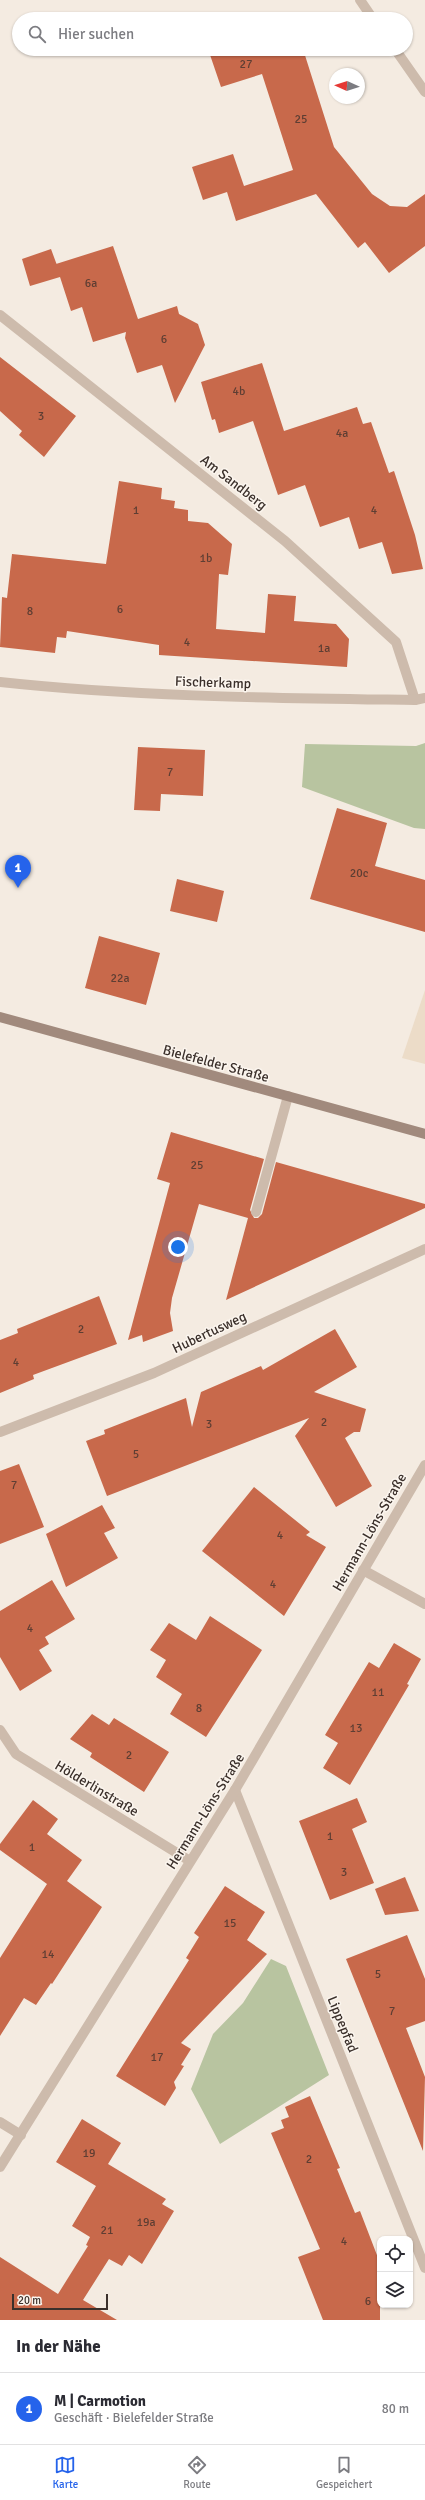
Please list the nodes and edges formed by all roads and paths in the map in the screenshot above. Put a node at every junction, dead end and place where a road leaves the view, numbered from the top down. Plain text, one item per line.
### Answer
1 (360, 0) edge
2 (368, 12) edge
3 (400, 56) edge
4 (425, 92) edge
5 (0, 315) edge
6 (0, 682) edge
7 (420, 699) edge
8 (0, 1017) edge
9 (288, 1096) junction
10 (425, 1134) edge
11 (256, 1212) dead end
12 (425, 1249) edge
13 (0, 1432) edge
14 (425, 1465) edge
15 (363, 1570) junction
16 (425, 1604) edge
17 (0, 1730) edge
18 (235, 1790) junction
19 (190, 1861) junction
20 (0, 2122) edge
21 (21, 2135) junction
22 (0, 2167) edge
23 (425, 2268) edge

1 - 2 street
3 - 4 street
5 - 7 street, Am Sandberg
6 - 7 street, Fischerkamp
8 - 9 main road, Bielefelder Straße
9 - 10 main road, Bielefelder Straße
9 - 11 street
12 - 13 street, Hubertusweg
14 - 15 street, Hermann-Löns-Straße
15 - 16 street
15 - 18 street, Hermann-Löns-Straße
17 - 19 street, Hölderlinstraße
18 - 19 street, Hermann-Löns-Straße
18 - 23 street, Lippepfad
19 - 21 street, Hermann-Löns-Straße
20 - 21 street
21 - 22 street, Hermann-Löns-Straße

